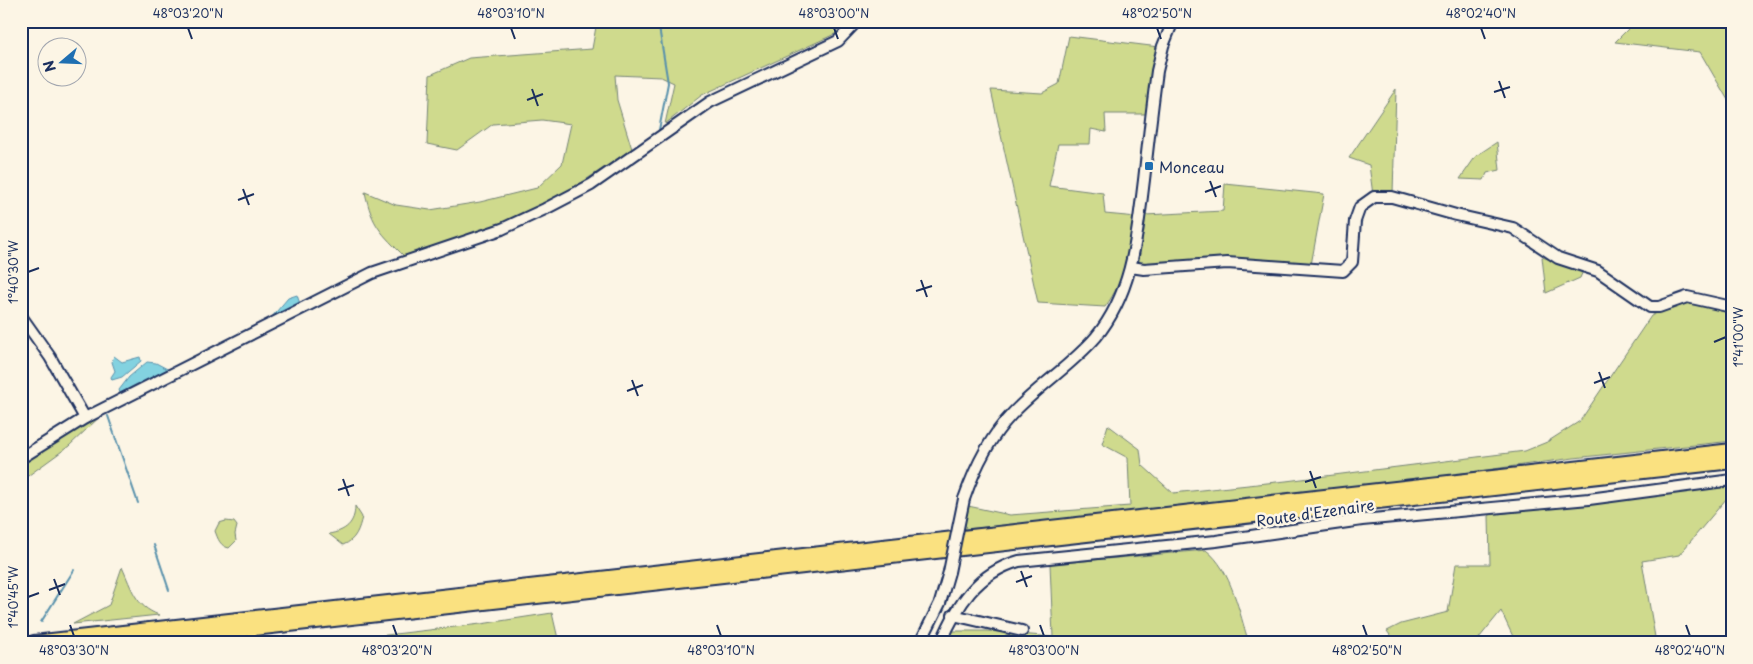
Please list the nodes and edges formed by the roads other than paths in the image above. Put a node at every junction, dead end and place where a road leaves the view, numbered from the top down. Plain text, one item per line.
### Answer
1 (857, 21) edge
2 (1172, 21) edge
3 (1132, 267) junction
4 (1732, 307) edge
5 (21, 316) edge
6 (85, 418) junction
7 (1732, 449) edge
8 (21, 458) edge
9 (1732, 461) edge
10 (1732, 480) edge
11 (953, 615) junction
12 (1022, 630) dead end
13 (34, 643) edge
14 (122, 643) edge
15 (920, 643) edge
16 (941, 643) edge

1 - 6 street
2 - 3 street
3 - 4 street
3 - 15 street, bridge
5 - 6 street
6 - 8 street
7 - 13 highway
9 - 14 highway
10 - 11 street, Route d'Ezenaire
11 - 12 street
11 - 16 street, Route d'Ezenaire

